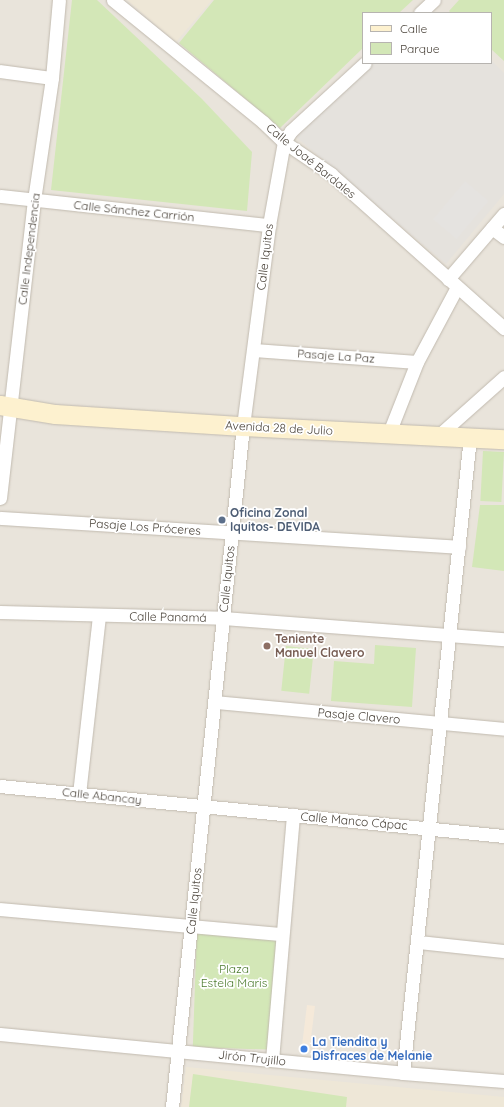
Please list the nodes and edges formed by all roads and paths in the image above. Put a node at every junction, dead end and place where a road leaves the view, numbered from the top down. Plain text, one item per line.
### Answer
1 (59, 0) edge
2 (113, 0) edge
3 (434, 0) edge
4 (421, 12) edge
5 (364, 64) edge
6 (0, 72) edge
7 (52, 78) junction
8 (284, 142) junction
9 (0, 196) edge
10 (34, 200) junction
11 (504, 214) edge
12 (269, 225) junction
13 (492, 228) junction
14 (504, 237) edge
15 (452, 283) junction
16 (504, 328) edge
17 (254, 350) junction
18 (417, 362) junction
19 (504, 377) edge
20 (5, 412) edge
21 (243, 426) junction
22 (389, 433) junction
23 (439, 435) junction
24 (470, 437) junction
25 (504, 439) edge
26 (0, 498) edge
27 (0, 518) edge
28 (232, 532) junction
29 (459, 547) junction
30 (0, 612) edge
31 (99, 615) junction
32 (223, 618) junction
33 (450, 636) junction
34 (504, 639) edge
35 (215, 702) junction
36 (440, 723) junction
37 (504, 729) edge
38 (0, 786) edge
39 (79, 794) junction
40 (204, 807) junction
41 (293, 815) junction
42 (430, 827) junction
43 (504, 836) edge
44 (0, 909) edge
45 (192, 928) junction
46 (282, 934) junction
47 (418, 942) junction
48 (504, 951) edge
49 (0, 1034) edge
50 (178, 1051) junction
51 (272, 1060) junction
52 (403, 1073) junction
53 (504, 1081) edge
54 (172, 1107) edge

1 - 7 street, Calle Independencia
2 - 8 street, Calle Joaé Bardales
3 - 4 street
5 - 8 street, Calle Iquitos
6 - 7 street
7 - 10 street, Calle Independencia
8 - 12 street, Calle Iquitos
8 - 15 street, Calle Joaé Bardales
9 - 10 street, Calle Sánchez Carrión
10 - 12 street, Calle Sánchez Carrión
10 - 20 street, Calle Independencia
11 - 13 street
12 - 17 street, Calle Iquitos
13 - 14 street
13 - 15 street
15 - 16 street, Calle Joaé Bardales
15 - 18 street
17 - 18 street, Pasaje La Paz
17 - 21 street, Calle Iquitos
18 - 22 street
19 - 23 street
20 - 21 main road, Avenida 28 de Julio
20 - 26 street, Calle Independencia
21 - 22 main road, Avenida 28 de Julio
21 - 28 street, Calle Iquitos
22 - 23 main road, Avenida 28 de Julio
23 - 24 main road, Avenida 28 de Julio
24 - 25 main road, Avenida 28 de Julio
24 - 29 street
27 - 28 street, Pasaje Los Próceres
28 - 29 street, Pasaje Los Próceres
28 - 32 street, Calle Iquitos
29 - 33 street
30 - 31 street, Calle Panamá
31 - 32 street, Calle Panamá
31 - 39 street
32 - 33 street, Calle Panamá
32 - 35 street, Calle Iquitos
33 - 34 street, Calle Panamá
33 - 36 street
35 - 36 street, Pasaje Clavero
35 - 40 street, Calle Iquitos
36 - 37 street, Pasaje Clavero
36 - 42 street
38 - 39 street, Calle Abancay
39 - 40 street, Calle Abancay
40 - 41 street, Calle Manco Cápac
40 - 45 street, Calle Iquitos
41 - 42 street, Calle Manco Cápac
41 - 46 street
42 - 43 street, Calle Manco Cápac
42 - 47 street
44 - 45 street
45 - 46 street
45 - 50 street, Calle Iquitos
46 - 51 street
47 - 48 street
47 - 52 street
49 - 50 street, Jirón Trujillo
50 - 51 street, Jirón Trujillo
50 - 54 street, Calle Iquitos
51 - 52 street, Jirón Trujillo
52 - 53 street, Jirón Trujillo

